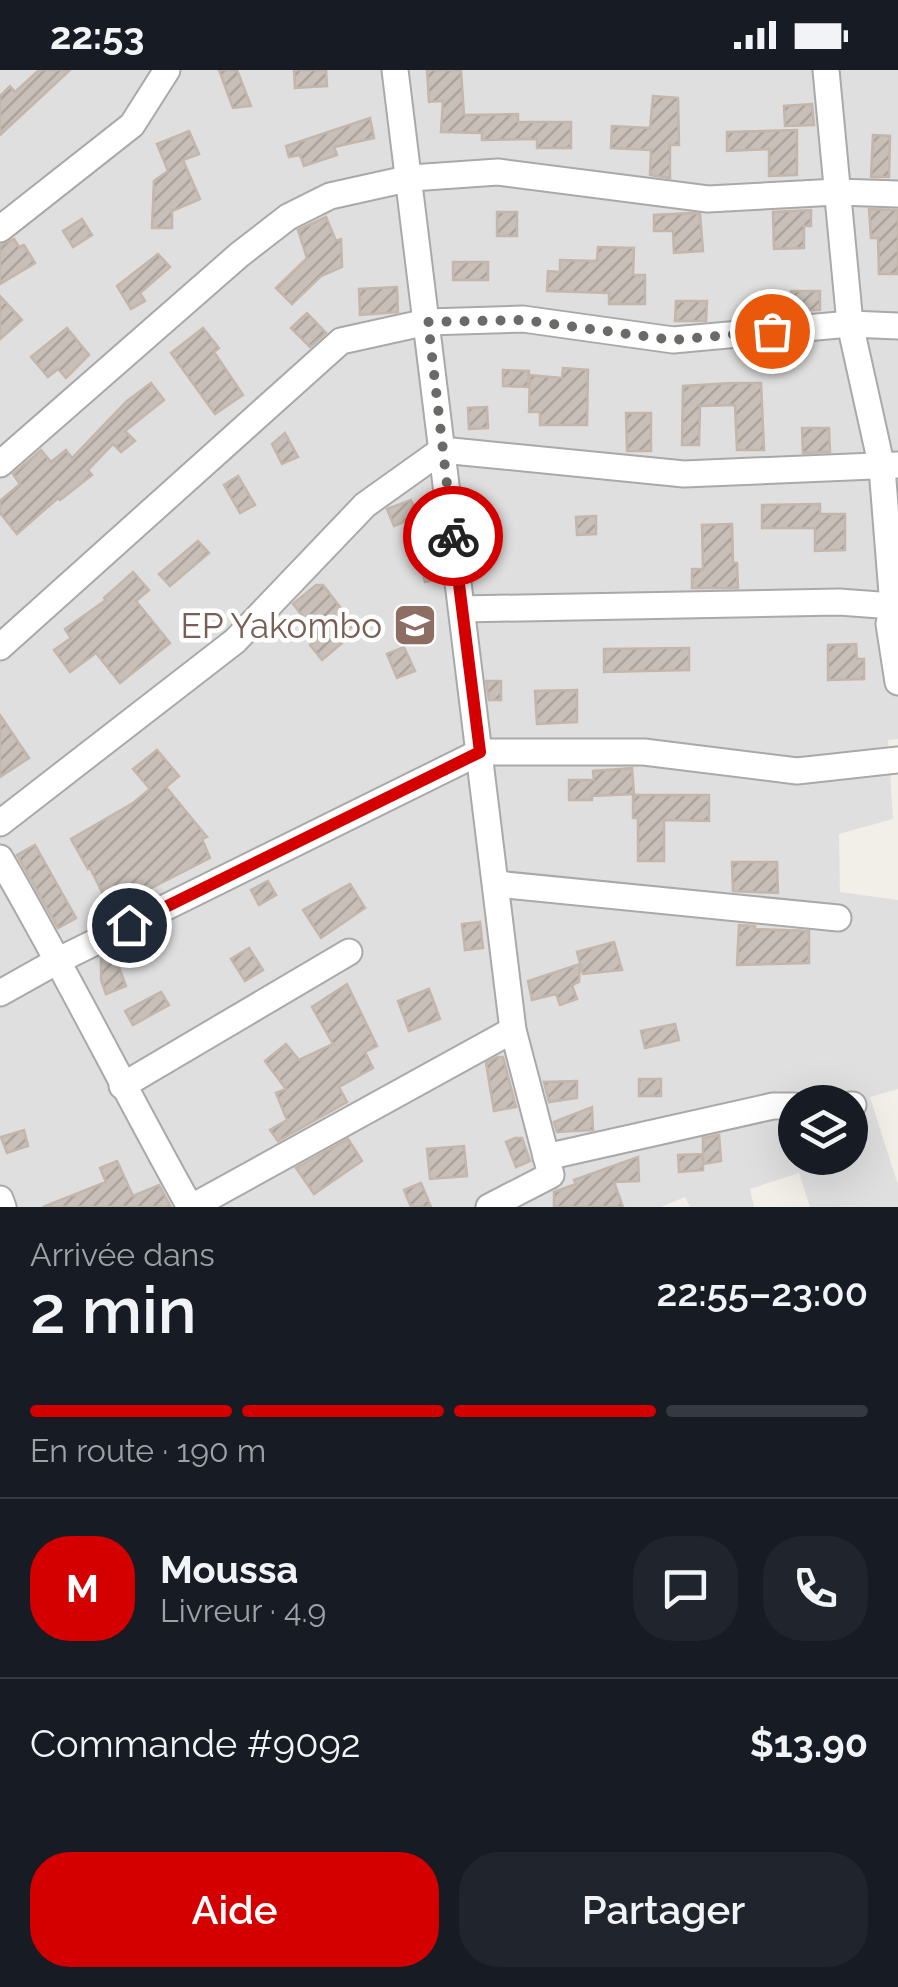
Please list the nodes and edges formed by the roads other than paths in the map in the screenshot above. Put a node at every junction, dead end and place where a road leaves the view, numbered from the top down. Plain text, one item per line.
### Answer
1 (167, 70) edge
2 (396, 70) edge
3 (826, 70) edge
4 (411, 178) junction
5 (838, 192) junction
6 (898, 194) edge
7 (0, 229) edge
8 (428, 322) junction
9 (850, 324) junction
10 (898, 326) edge
11 (442, 450) junction
12 (0, 464) edge
13 (890, 466) edge
14 (462, 610) junction
15 (893, 618) edge
16 (0, 647) edge
17 (898, 682) edge
18 (480, 752) junction
19 (898, 760) edge
20 (0, 823) edge
21 (0, 858) edge
22 (496, 884) junction
23 (838, 918) dead end
24 (349, 952) dead end
25 (59, 960) junction
26 (0, 993) edge
27 (513, 1030) junction
28 (122, 1086) junction
29 (778, 1106) edge
30 (546, 1157) junction
31 (0, 1199) edge
32 (3, 1207) edge
33 (191, 1207) edge
34 (489, 1207) edge

1 - 7 street
2 - 4 street
3 - 5 street
4 - 5 street
4 - 8 street
4 - 12 street
5 - 6 street
5 - 9 street
8 - 9 street
8 - 11 street
8 - 16 street
9 - 10 street
9 - 13 street
11 - 13 street
11 - 14 street
11 - 20 street
13 - 15 street
14 - 15 street
14 - 18 street
15 - 17 street
18 - 19 street
18 - 22 street
18 - 25 street
21 - 25 street
22 - 23 street
22 - 27 street
24 - 28 street
25 - 26 street
25 - 28 street
27 - 30 street
27 - 33 street
28 - 33 street
29 - 30 street
30 - 34 street
31 - 32 street

